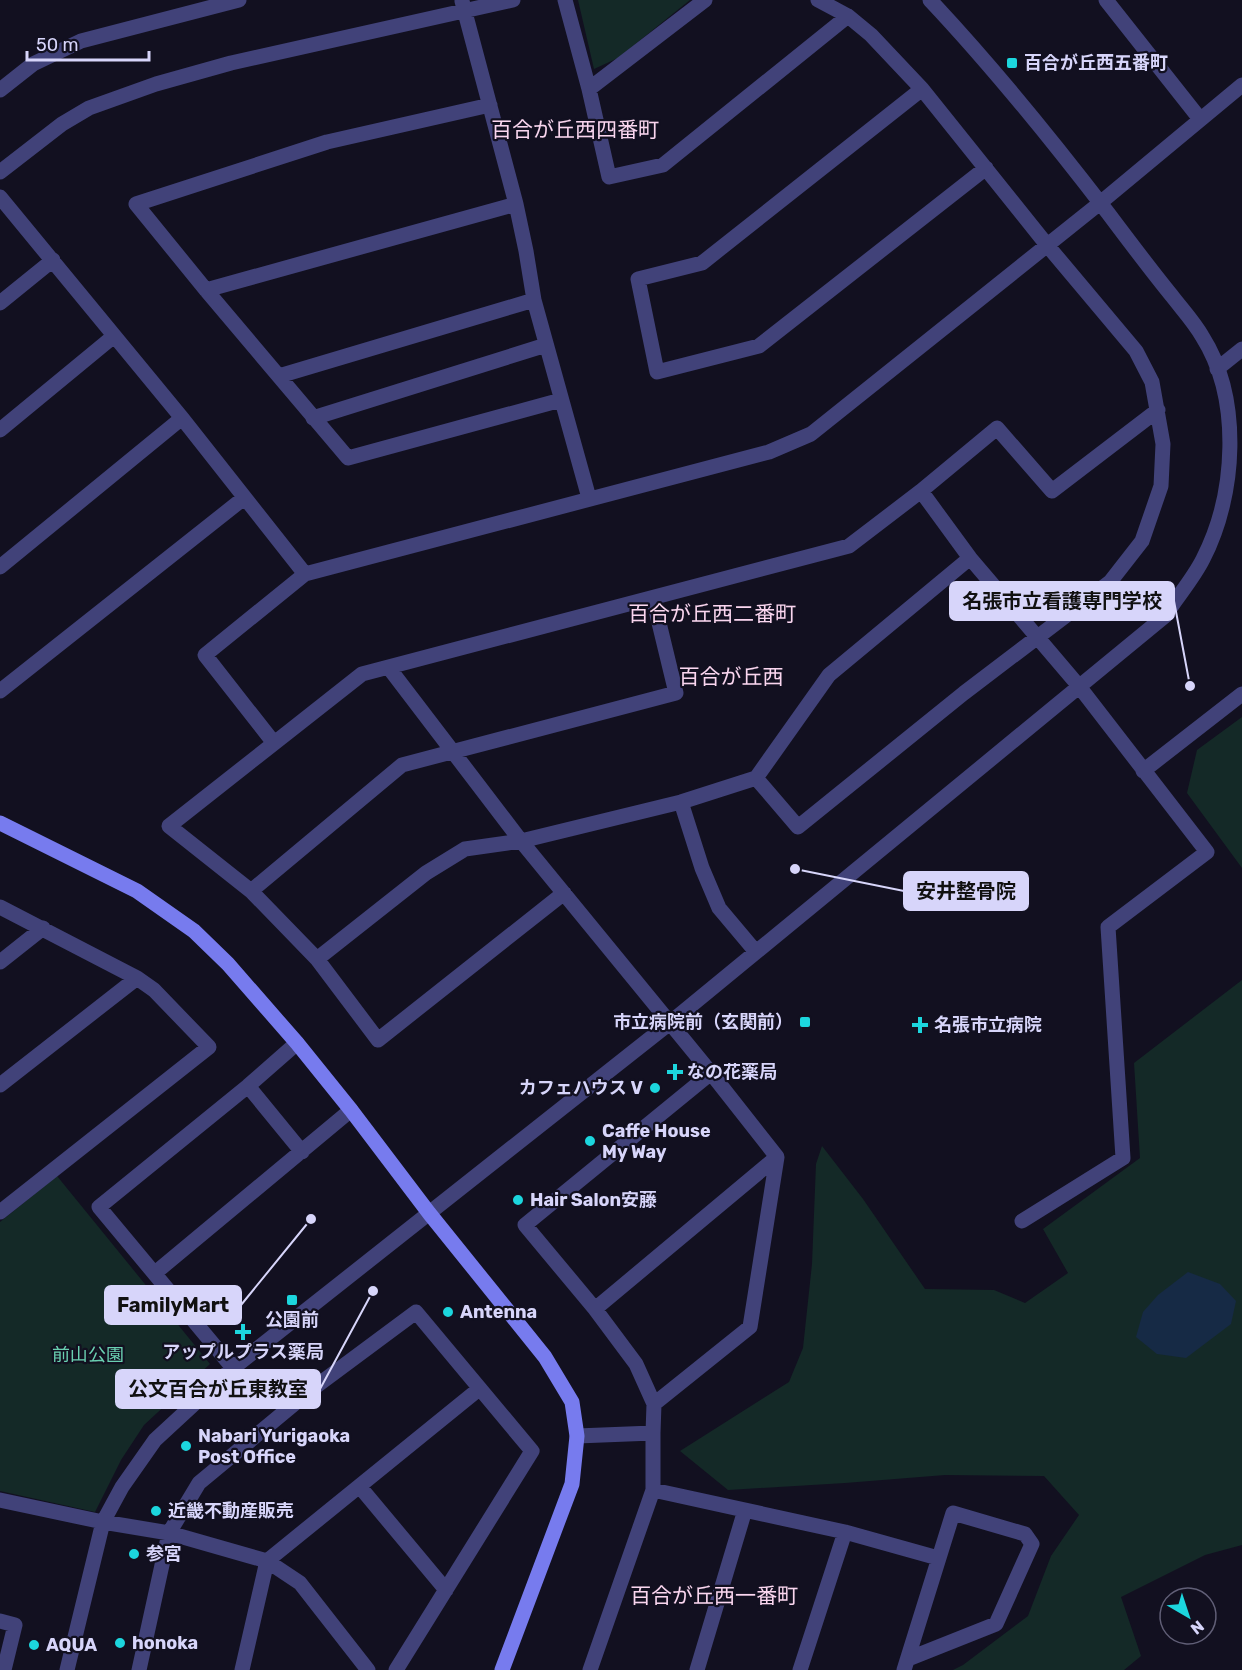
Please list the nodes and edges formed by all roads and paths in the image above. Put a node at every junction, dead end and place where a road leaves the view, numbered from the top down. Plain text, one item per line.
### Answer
1 (239, 0) edge
2 (513, 0) edge
3 (565, 0) edge
4 (705, 0) edge
5 (818, 0) edge
6 (930, 0) edge
7 (1106, 0) edge
8 (463, 5) edge
9 (848, 16) junction
10 (1242, 85) edge
11 (589, 89) junction
12 (922, 89) junction
13 (0, 90) edge
14 (490, 105) junction
15 (1200, 119) junction
16 (986, 168) junction
17 (0, 172) edge
18 (0, 197) edge
19 (1100, 203) junction
20 (516, 204) junction
21 (1047, 244) junction
22 (53, 260) junction
23 (206, 290) junction
24 (534, 300) junction
25 (0, 303) edge
26 (114, 336) junction
27 (546, 345) junction
28 (1242, 349) edge
29 (1217, 369) junction
30 (279, 375) junction
31 (561, 400) junction
32 (1158, 410) junction
33 (182, 418) junction
34 (313, 418) junction
35 (0, 430) edge
36 (921, 492) junction
37 (244, 498) junction
38 (589, 498) junction
39 (970, 558) junction
40 (0, 567) edge
41 (305, 574) junction
42 (653, 598) junction
43 (1037, 638) junction
44 (389, 668) junction
45 (1078, 685) junction
46 (0, 690) edge
47 (1242, 694) edge
48 (274, 743) junction
49 (454, 753) junction
50 (1143, 771) junction
51 (756, 778) junction
52 (681, 802) junction
53 (0, 824) edge
54 (521, 841) junction
55 (251, 891) junction
56 (564, 893) junction
57 (0, 907) edge
58 (43, 928) junction
59 (756, 952) junction
60 (317, 959) junction
61 (0, 962) edge
62 (137, 978) junction
63 (670, 1022) junction
64 (297, 1043) junction
65 (711, 1073) junction
66 (0, 1085) edge
67 (248, 1086) junction
68 (351, 1110) junction
69 (302, 1152) junction
70 (777, 1157) junction
71 (0, 1212) edge
72 (429, 1213) junction
73 (1022, 1221) dead end
74 (155, 1272) junction
75 (595, 1309) junction
76 (233, 1368) junction
77 (479, 1389) junction
78 (654, 1404) junction
79 (653, 1434) junction
80 (577, 1436) junction
81 (360, 1487) junction
82 (653, 1490) junction
83 (0, 1500) edge
84 (746, 1510) junction
85 (103, 1522) junction
86 (845, 1532) junction
87 (169, 1533) junction
88 (938, 1558) junction
89 (267, 1561) junction
90 (446, 1590) junction
91 (0, 1621) edge
92 (906, 1664) edge
93 (4, 1670) edge
94 (67, 1670) edge
95 (139, 1670) edge
96 (242, 1670) edge
97 (368, 1670) edge
98 (396, 1670) edge
99 (502, 1670) edge
100 (590, 1670) edge
101 (697, 1670) edge
102 (800, 1670) edge

1 - 13 street
2 - 8 street
3 - 11 street
4 - 11 street
5 - 9 street
6 - 19 street
7 - 15 street
8 - 14 street
8 - 17 street
9 - 11 street
9 - 12 street
10 - 15 street
12 - 16 street
12 - 16 street
14 - 20 street
14 - 23 street
15 - 19 street
16 - 21 street
18 - 22 street
19 - 21 street
19 - 29 street
20 - 23 street
20 - 24 street
21 - 32 street
21 - 38 street
22 - 25 street
22 - 26 street
23 - 30 street
24 - 27 street
24 - 30 street
26 - 33 street
26 - 35 street
27 - 31 street
27 - 34 street
28 - 29 street
29 - 45 street
30 - 34 street
31 - 34 street
31 - 38 street
32 - 36 street
32 - 43 street
33 - 37 street
33 - 40 street
36 - 39 street
36 - 42 street
37 - 41 street
37 - 46 street
38 - 41 street
39 - 43 street
39 - 51 street
41 - 48 street
42 - 44 street
42 - 49 street
43 - 45 street
43 - 51 street
44 - 48 street
44 - 49 street
45 - 50 street
45 - 59 street
47 - 50 street
48 - 55 street
49 - 54 street
49 - 55 street
50 - 73 street
51 - 52 street
52 - 54 street
52 - 59 street
53 - 64 street
54 - 56 street
54 - 60 street
55 - 60 street
56 - 60 street
56 - 63 street
57 - 58 street
58 - 61 street
58 - 62 street
59 - 63 street
62 - 66 street
62 - 71 street
63 - 65 street
63 - 72 street
64 - 67 street
64 - 68 street
65 - 70 street
65 - 75 street
67 - 69 street
67 - 74 street
68 - 69 street
68 - 72 street
69 - 74 street
70 - 75 street
70 - 78 street
72 - 76 street
72 - 80 street
74 - 76 street
75 - 78 street
76 - 85 street
77 - 81 street
77 - 87 street
77 - 90 street
78 - 79 street
79 - 80 street
79 - 82 street
80 - 99 street
81 - 89 street
81 - 90 street
82 - 84 street
82 - 100 street
83 - 85 street
84 - 86 street
84 - 101 street
85 - 87 street
85 - 94 street
86 - 88 street
86 - 102 street
87 - 89 street
87 - 95 street
88 - 92 street
88 - 92 street
89 - 96 street
89 - 97 street
90 - 98 street
91 - 93 street

